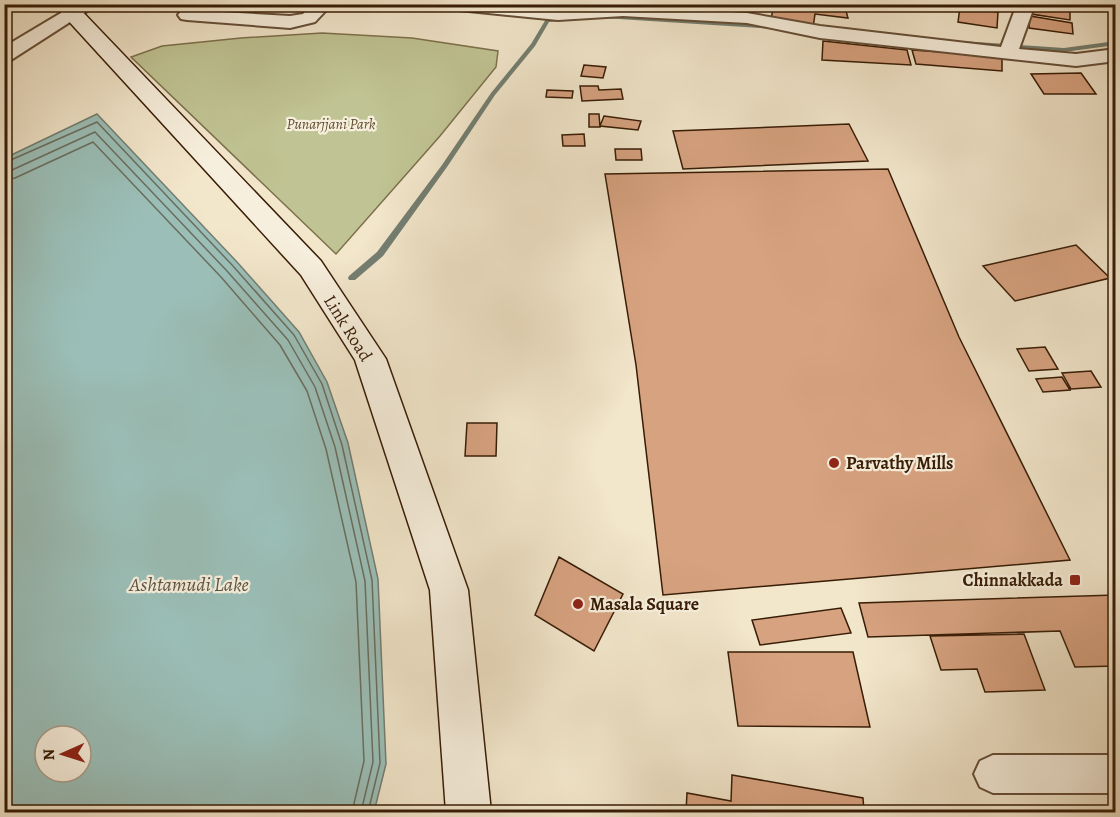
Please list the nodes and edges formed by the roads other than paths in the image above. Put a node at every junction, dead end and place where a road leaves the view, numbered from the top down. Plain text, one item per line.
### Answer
1 (323, 4) edge
2 (449, 4) edge
3 (1026, 4) edge
4 (74, 8) edge
5 (624, 8) edge
6 (187, 15) dead end
7 (1008, 54) junction
8 (1116, 55) edge
9 (4, 56) edge
10 (993, 774) dead end
11 (1116, 774) edge
12 (469, 813) edge

1 - 6 street
2 - 5 street
3 - 7 street
4 - 9 street
4 - 12 main road, Link Road
5 - 7 street
7 - 8 street
10 - 11 street

